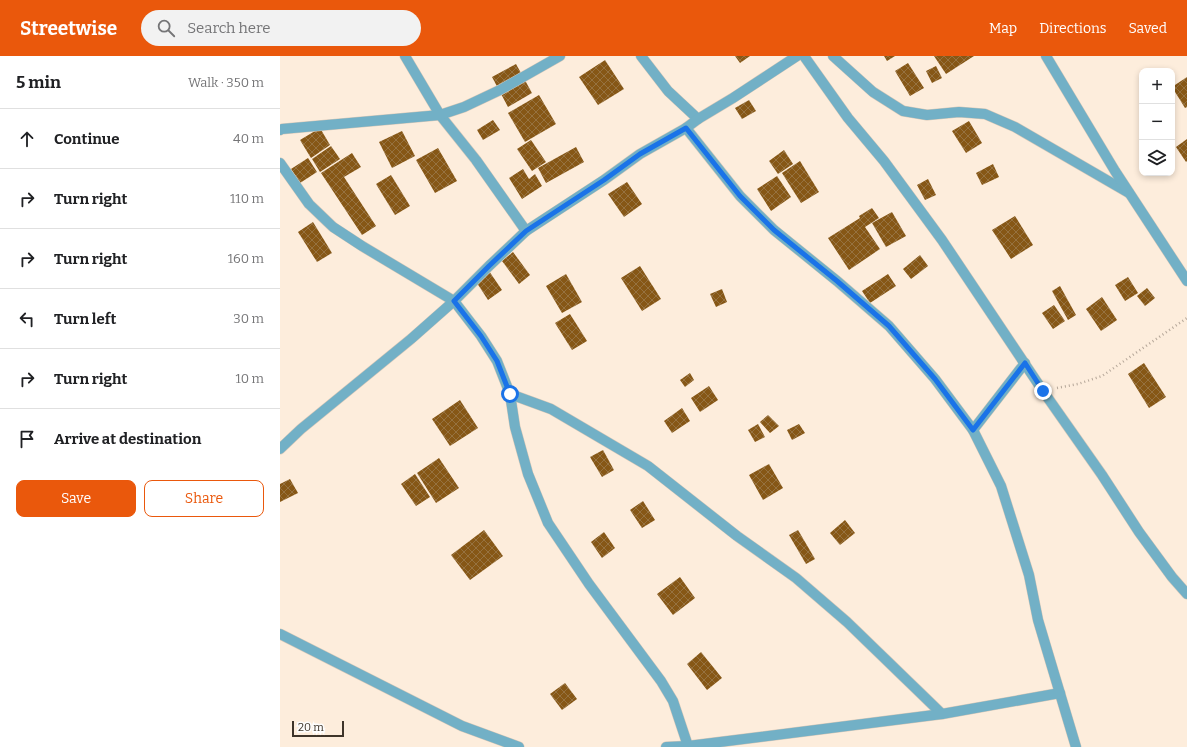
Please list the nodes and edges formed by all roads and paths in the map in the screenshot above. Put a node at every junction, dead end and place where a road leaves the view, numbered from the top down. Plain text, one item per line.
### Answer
1 (405, 56) edge
2 (560, 56) edge
3 (641, 56) edge
4 (797, 56) edge
5 (804, 56) edge
6 (833, 56) edge
7 (1046, 56) edge
8 (440, 115) junction
9 (698, 119) junction
10 (686, 128) junction
11 (280, 130) edge
12 (280, 163) edge
13 (1130, 193) junction
14 (526, 231) junction
15 (1187, 281) edge
16 (454, 301) junction
17 (1187, 318) edge
18 (1025, 363) junction
19 (1043, 391) junction
20 (510, 394) junction
21 (973, 430) junction
22 (280, 448) edge
23 (1187, 594) edge
24 (280, 634) edge
25 (1060, 693) junction
26 (942, 714) junction
27 (688, 746) junction
28 (519, 747) edge
29 (666, 747) edge
30 (1076, 747) edge

1 - 8 street
2 - 8 street
3 - 9 street
4 - 9 street
5 - 18 street
6 - 13 street
7 - 13 street
8 - 11 street
8 - 14 street
9 - 10 street
10 - 14 street
10 - 21 street
12 - 16 street
13 - 15 street
14 - 16 street
16 - 20 street
16 - 22 street
17 - 19 path
18 - 19 street
18 - 21 street
19 - 23 street
20 - 26 street
20 - 27 street
21 - 25 street
24 - 28 street
25 - 26 street
25 - 30 street
26 - 27 street
27 - 29 street

